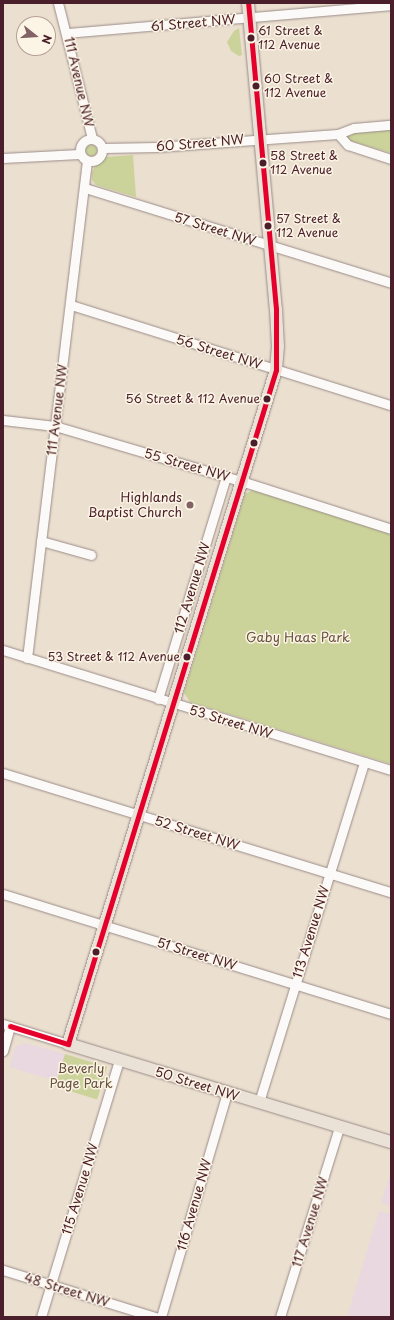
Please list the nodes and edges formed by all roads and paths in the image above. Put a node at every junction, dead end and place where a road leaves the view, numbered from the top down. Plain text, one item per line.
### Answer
1 (58, 3) edge
2 (248, 3) edge
3 (391, 5) edge
4 (250, 18) junction
5 (68, 33) junction
6 (391, 125) edge
7 (338, 134) junction
8 (92, 138) junction
9 (260, 138) junction
10 (103, 148) junction
11 (79, 154) junction
12 (3, 158) edge
13 (391, 160) edge
14 (87, 161) junction
15 (85, 188) junction
16 (269, 246) junction
17 (391, 283) edge
18 (71, 305) junction
19 (276, 370) junction
20 (391, 405) edge
21 (3, 420) edge
22 (55, 426) junction
23 (226, 476) junction
24 (241, 481) junction
25 (391, 528) edge
26 (41, 541) junction
27 (91, 556) dead end
28 (3, 650) edge
29 (27, 658) junction
30 (158, 699) junction
31 (172, 704) junction
32 (364, 762) junction
33 (391, 770) edge
34 (3, 774) edge
35 (138, 815) junction
36 (329, 873) junction
37 (391, 892) edge
38 (3, 894) edge
39 (104, 926) junction
40 (295, 984) junction
41 (391, 1014) edge
42 (7, 1025) edge
43 (68, 1044) junction
44 (3, 1051) edge
45 (119, 1060) junction
46 (227, 1093) junction
47 (259, 1102) junction
48 (339, 1127) junction
49 (391, 1142) edge
50 (3, 1270) edge
51 (51, 1285) junction
52 (41, 1317) edge
53 (155, 1317) edge
54 (161, 1317) edge
55 (280, 1317) edge

1 - 5 street, 111 Avenue NW
2 - 4 main road, 112 Avenue NW
3 - 4 street, 61 Street NW
4 - 5 street, 61 Street NW
4 - 9 main road, 112 Avenue NW
5 - 8 street, 111 Avenue NW
6 - 7 street, 60 Street NW
7 - 9 street, 60 Street NW
7 - 13 street
8 - 10 street
8 - 11 street
9 - 10 street, 60 Street NW
9 - 16 main road, 112 Avenue NW
10 - 14 street
11 - 12 street
11 - 14 street
14 - 15 street, 111 Avenue NW
15 - 16 street, 57 Street NW
15 - 18 street, 111 Avenue NW
16 - 17 street, 57 Street NW
16 - 19 main road, 112 Avenue NW
18 - 19 street, 56 Street NW
18 - 22 street, 111 Avenue NW
19 - 20 street, 56 Street NW
19 - 24 main road, 112 Avenue NW
21 - 22 street, 55 Street NW
22 - 23 street, 55 Street NW
22 - 26 street, 111 Avenue NW
23 - 24 street, 55 Street NW
23 - 30 street, 112 Avenue NW
24 - 25 street, 55 Street NW
24 - 31 main road, 112 Avenue NW
26 - 27 street
26 - 29 street, 111 Avenue NW
28 - 29 street, 53 Street NW
29 - 30 street, 53 Street NW
30 - 31 street, 53 Street NW
31 - 32 street, 53 Street NW
31 - 35 main road, 112 Avenue NW
32 - 33 street, 53 Street NW
32 - 36 street, 113 Avenue NW
34 - 35 street, 52 Street NW
35 - 36 street, 52 Street NW
35 - 39 main road, 112 Avenue NW
36 - 37 street, 52 Street NW
36 - 40 street, 113 Avenue NW
38 - 39 street, 51 Street NW
39 - 40 street, 51 Street NW
39 - 43 main road, 112 Avenue NW
40 - 41 street, 51 Street NW
40 - 47 street, 113 Avenue NW
42 - 43 street, 50 Street NW
42 - 44 street
43 - 45 main road, 50 Street NW
45 - 46 main road, 50 Street NW
45 - 51 street, 115 Avenue NW
46 - 47 main road, 50 Street NW
46 - 54 street, 116 Avenue NW
47 - 48 main road, 50 Street NW
48 - 49 main road, 50 Street NW
48 - 55 street, 117 Avenue NW
50 - 51 street, 48 Street NW
51 - 52 street, 115 Avenue NW
51 - 53 street, 48 Street NW

